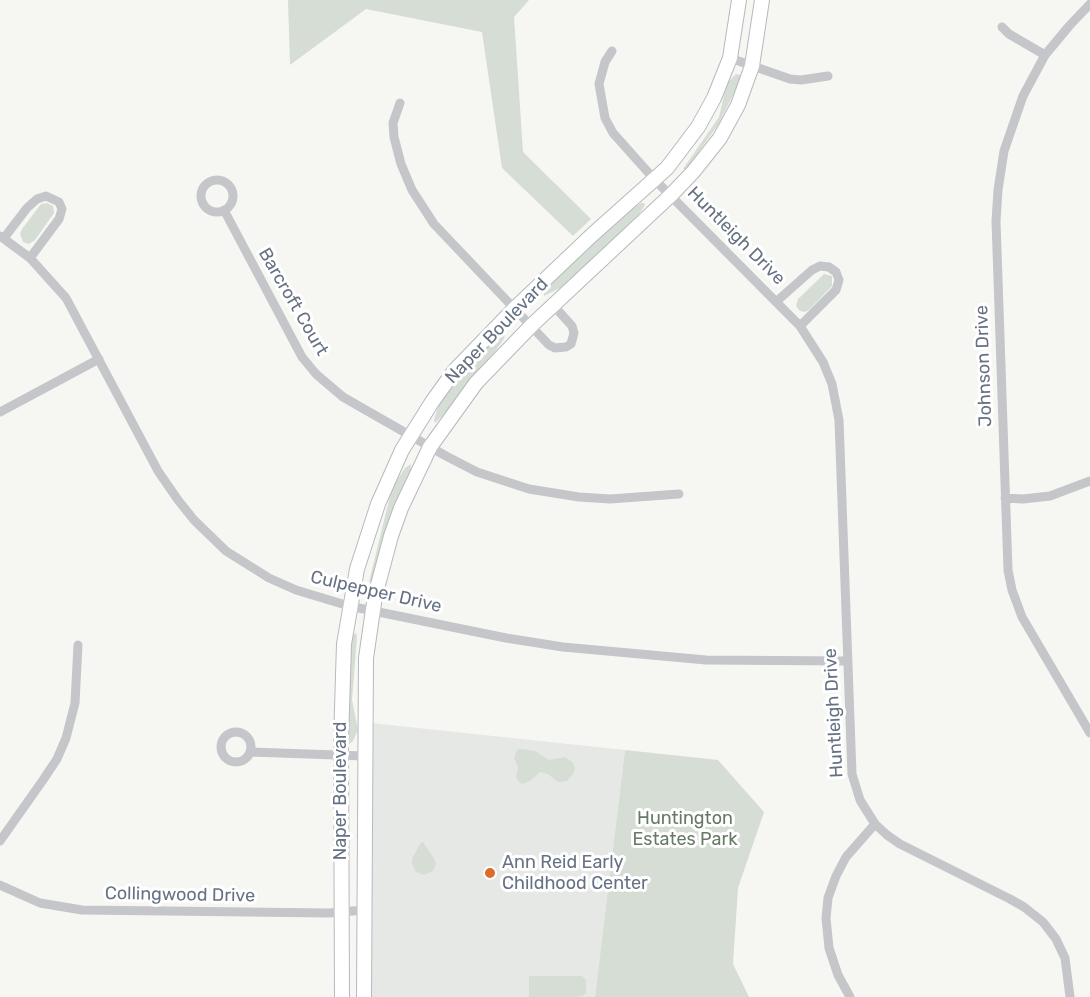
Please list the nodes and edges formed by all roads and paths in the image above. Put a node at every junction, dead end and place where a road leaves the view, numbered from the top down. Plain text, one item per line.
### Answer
1 (739, 0) edge
2 (762, 0) edge
3 (1090, 4) edge
4 (1002, 27) dead end
5 (612, 51) dead end
6 (1045, 55) junction
7 (730, 58) junction
8 (752, 66) junction
9 (828, 76) dead end
10 (400, 103) dead end
11 (655, 180) junction
12 (670, 195) junction
13 (224, 210) dead end
14 (2, 237) edge
15 (30, 258) junction
16 (777, 301) junction
17 (553, 305) junction
18 (514, 309) junction
19 (532, 326) junction
20 (800, 326) junction
21 (99, 360) junction
22 (0, 412) edge
23 (410, 436) junction
24 (430, 447) junction
25 (1090, 482) edge
26 (679, 494) dead end
27 (1005, 498) junction
28 (349, 606) junction
29 (372, 610) junction
30 (78, 645) dead end
31 (847, 661) junction
32 (1090, 733) edge
33 (251, 752) dead end
34 (341, 755) junction
35 (364, 756) junction
36 (875, 824) junction
37 (0, 841) edge
38 (0, 885) edge
39 (364, 910) junction
40 (342, 912) junction
41 (342, 997) edge
42 (364, 997) edge
43 (850, 997) edge
44 (1070, 997) edge

1 - 7 main road, Naper Boulevard
2 - 8 main road, Naper Boulevard
3 - 6 street, Johnson Drive
4 - 6 street
5 - 11 street, Huntleigh Drive
6 - 27 street, Johnson Drive
7 - 8 street
7 - 11 main road, Naper Boulevard
8 - 9 street
8 - 12 main road, Naper Boulevard
10 - 18 street
11 - 12 street, Huntleigh Drive
11 - 18 main road, Naper Boulevard
12 - 16 street, Huntleigh Drive
12 - 17 main road, Naper Boulevard
13 - 23 street, Barcroft Court
14 - 15 street, Culpepper Drive
14 - 15 street
15 - 21 street, Culpepper Drive
16 - 20 street, Huntleigh Drive
16 - 20 street, Huntleigh Drive
17 - 19 main road, Naper Boulevard
17 - 19 street
18 - 19 street
18 - 23 main road, Naper Boulevard
19 - 24 main road, Naper Boulevard
20 - 31 street, Huntleigh Drive
21 - 22 street
21 - 28 street, Culpepper Drive
23 - 24 street, Barcroft Court
23 - 28 main road, Naper Boulevard
24 - 26 street, Barcroft Court
24 - 29 main road, Naper Boulevard
25 - 27 street
27 - 32 street, Johnson Drive
28 - 29 street, Culpepper Drive
28 - 34 main road, Naper Boulevard
29 - 31 street, Culpepper Drive
29 - 35 main road, Naper Boulevard
30 - 37 street
31 - 36 street, Huntleigh Drive
33 - 34 street
34 - 35 street
34 - 40 main road, Naper Boulevard
35 - 39 main road, Naper Boulevard
36 - 43 street
36 - 44 street, Huntleigh Drive
38 - 40 street, Collingwood Drive
39 - 40 street, Collingwood Drive
39 - 42 main road, Naper Boulevard
40 - 41 main road, Naper Boulevard

